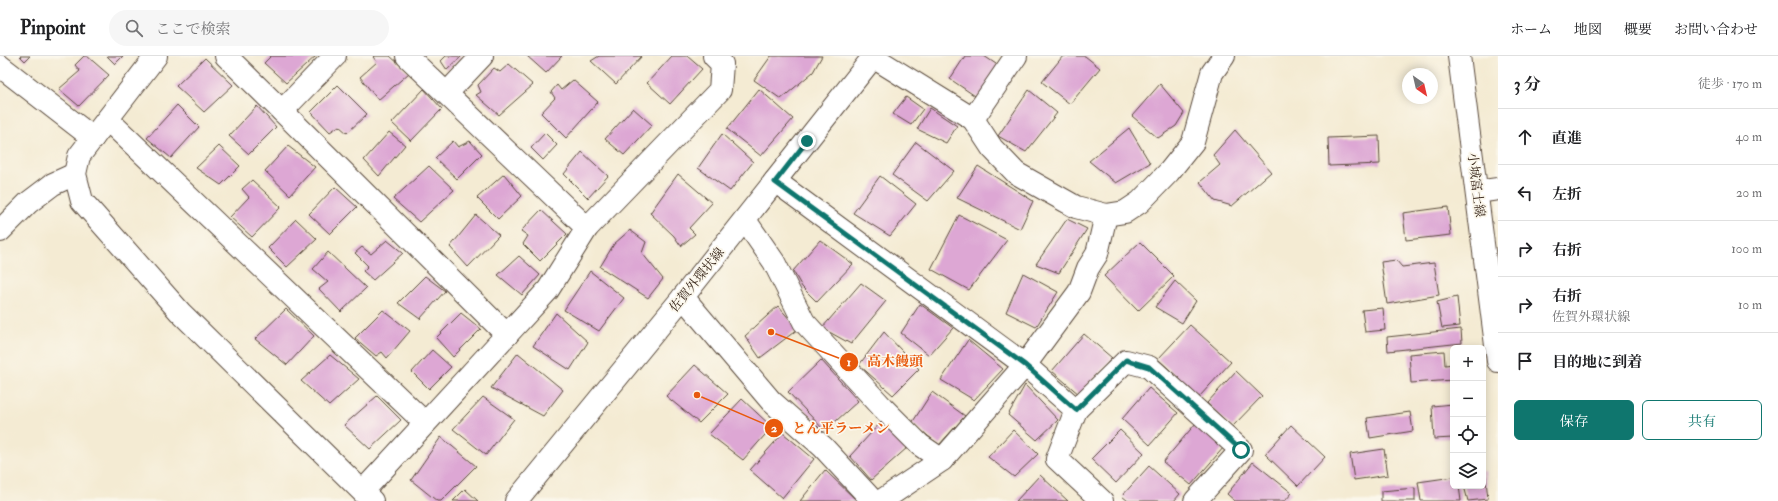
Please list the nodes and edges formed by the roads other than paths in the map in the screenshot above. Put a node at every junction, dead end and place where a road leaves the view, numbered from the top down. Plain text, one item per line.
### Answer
1 (156, 56) edge
2 (226, 56) edge
3 (335, 56) edge
4 (407, 56) edge
5 (482, 56) edge
6 (714, 56) edge
7 (874, 56) edge
8 (1016, 56) edge
9 (1224, 56) edge
10 (1459, 56) edge
11 (0, 66) edge
12 (447, 93) junction
13 (282, 111) junction
14 (973, 119) junction
15 (108, 120) junction
16 (93, 138) junction
17 (75, 174) junction
18 (775, 182) junction
19 (1488, 191) edge
20 (1106, 215) junction
21 (745, 220) junction
22 (587, 228) junction
23 (0, 231) edge
24 (683, 297) junction
25 (507, 335) junction
26 (1498, 361) edge
27 (1025, 365) junction
28 (1076, 410) junction
29 (425, 423) junction
30 (942, 460) junction
31 (367, 496) edge
32 (516, 501) edge
33 (873, 501) edge
34 (881, 501) edge
35 (1102, 501) edge
36 (1195, 501) edge

1 - 15 street
2 - 13 street
3 - 13 street
4 - 12 street
5 - 12 street
6 - 22 street
7 - 14 street
7 - 18 street, 佐賀外環状線
8 - 14 street
9 - 20 street
10 - 19 street, 小城富士線
11 - 16 street
12 - 22 street
13 - 25 street
14 - 20 street
15 - 16 street
15 - 29 street
16 - 17 street
17 - 23 street
17 - 31 street
18 - 21 street, 佐賀外環状線
18 - 27 street
19 - 26 street, 小城富士線
20 - 27 street
21 - 24 street, 佐賀外環状線
21 - 30 street
22 - 25 street
24 - 32 street, 佐賀外環状線
24 - 33 street
25 - 29 street
27 - 28 street
27 - 30 street
28 - 35 street
28 - 36 street
29 - 31 street
30 - 34 street

